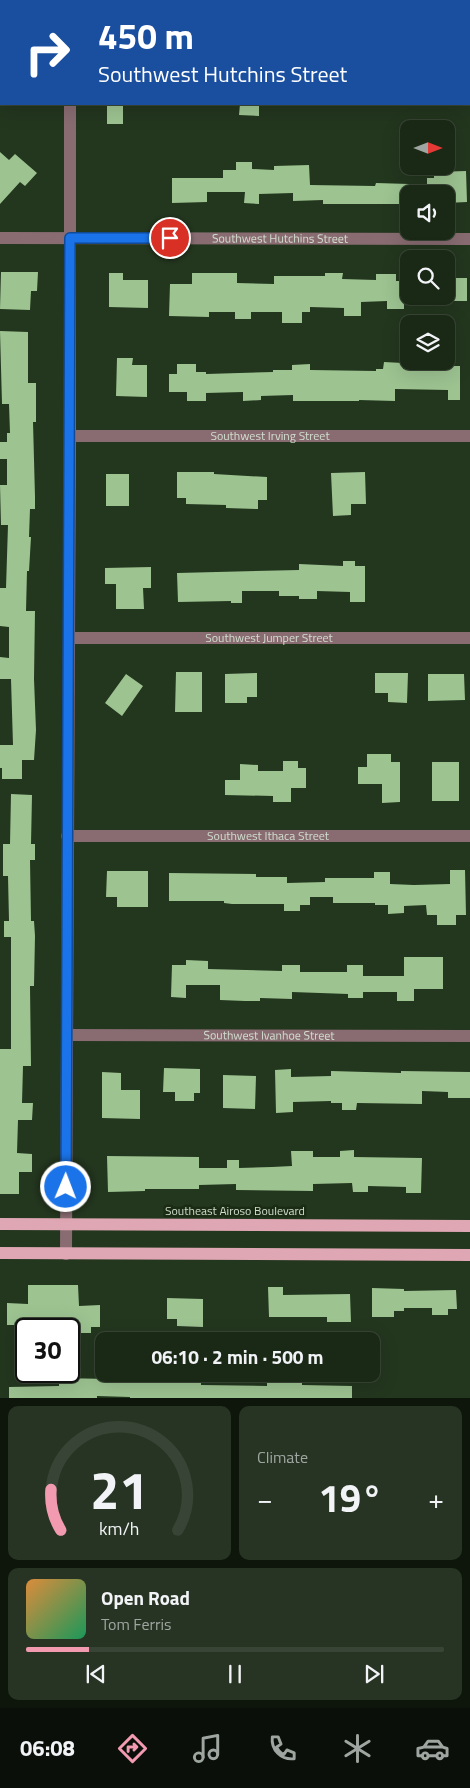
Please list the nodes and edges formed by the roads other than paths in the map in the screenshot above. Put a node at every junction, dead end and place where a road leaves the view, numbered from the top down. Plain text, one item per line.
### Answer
1 (70, 105) edge
2 (0, 238) edge
3 (70, 238) junction
4 (470, 239) edge
5 (70, 436) junction
6 (470, 436) edge
7 (69, 638) junction
8 (470, 638) edge
9 (68, 836) junction
10 (470, 836) edge
11 (68, 1035) junction
12 (470, 1036) edge
13 (0, 1224) edge
14 (66, 1225) junction
15 (470, 1226) edge
16 (0, 1253) edge
17 (66, 1254) junction
18 (470, 1255) edge

1 - 3 street
2 - 3 street, Southwest Hutchins Street
3 - 4 street, Southwest Hutchins Street
3 - 5 street
5 - 6 street, Southwest Irving Street
5 - 7 street
7 - 8 street, Southwest Jumper Street
7 - 9 street
9 - 10 street, Southwest Ithaca Street
9 - 11 street
11 - 12 street, Southwest Ivanhoe Street
11 - 14 street
13 - 14 main road, Southeast Airoso Boulevard
14 - 15 main road, Southeast Airoso Boulevard
14 - 17 street
16 - 17 main road
17 - 18 main road

